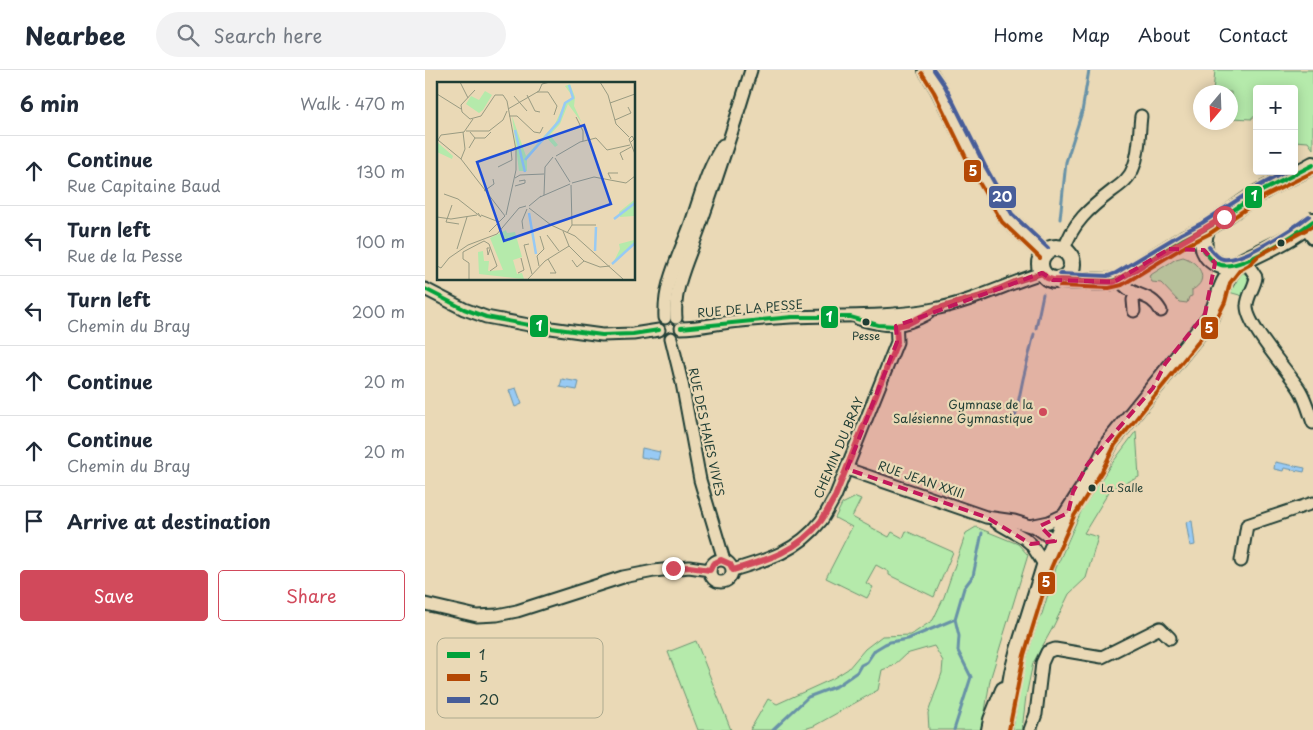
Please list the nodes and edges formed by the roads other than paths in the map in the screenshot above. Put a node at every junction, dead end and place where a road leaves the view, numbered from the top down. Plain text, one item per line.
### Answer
1 (751, 70) edge
2 (927, 70) edge
3 (1141, 116) dead end
4 (1313, 165) edge
5 (1311, 227) edge
6 (1207, 228) junction
7 (1169, 249) junction
8 (1204, 250) junction
9 (1044, 253) junction
10 (1068, 256) junction
11 (1241, 262) junction
12 (1215, 263) junction
13 (1042, 273) junction
14 (1060, 280) junction
15 (1114, 281) junction
16 (425, 289) edge
17 (1136, 294) junction
18 (1134, 311) dead end
19 (1161, 311) dead end
20 (896, 320) junction
21 (674, 321) junction
22 (659, 330) junction
23 (671, 338) junction
24 (1153, 388) junction
25 (1313, 423) edge
26 (847, 468) junction
27 (1313, 503) edge
28 (1068, 513) junction
29 (986, 517) junction
30 (1034, 526) junction
31 (1055, 541) junction
32 (1031, 544) junction
33 (724, 560) junction
34 (1241, 561) dead end
35 (1045, 566) junction
36 (710, 570) junction
37 (733, 570) junction
38 (425, 604) edge
39 (1170, 638) dead end
40 (1013, 672) junction
41 (990, 730) edge
42 (1003, 730) edge
43 (1030, 730) edge

1 - 21 street
2 - 9 main road
3 - 10 street
4 - 6 main road
5 - 11 main road
6 - 7 main road
6 - 8 main road
7 - 8 main road
7 - 15 main road
8 - 12 main road
9 - 10 main road
9 - 13 main road
10 - 14 main road
10 - 15 main road
11 - 12 main road
11 - 24 main road
11 - 25 street
12 - 24 main road
13 - 14 main road
13 - 20 street, RUE DE LA PESSE
14 - 15 main road
15 - 17 street
16 - 22 street
17 - 18 street
17 - 19 street
20 - 21 street, RUE DE LA PESSE
20 - 26 street, CHEMIN DU BRAY
21 - 22 street
21 - 23 street, RUE DE LA PESSE
22 - 23 street
23 - 33 street, RUE DES HAIES VIVES
24 - 28 main road
26 - 29 street, RUE JEAN XXIII
26 - 37 street, CHEMIN DU BRAY
27 - 34 street
28 - 30 street, RUE JEAN XXIII
28 - 31 main road
29 - 30 street, RUE JEAN XXIII
29 - 32 street, RUE JEAN XXIII
30 - 31 street, RUE JEAN XXIII
31 - 32 street
31 - 35 main road
32 - 35 street, RUE JEAN XXIII
33 - 36 street
33 - 37 street
35 - 40 main road
36 - 37 street
36 - 38 street
39 - 43 street
40 - 41 main road
40 - 42 main road

